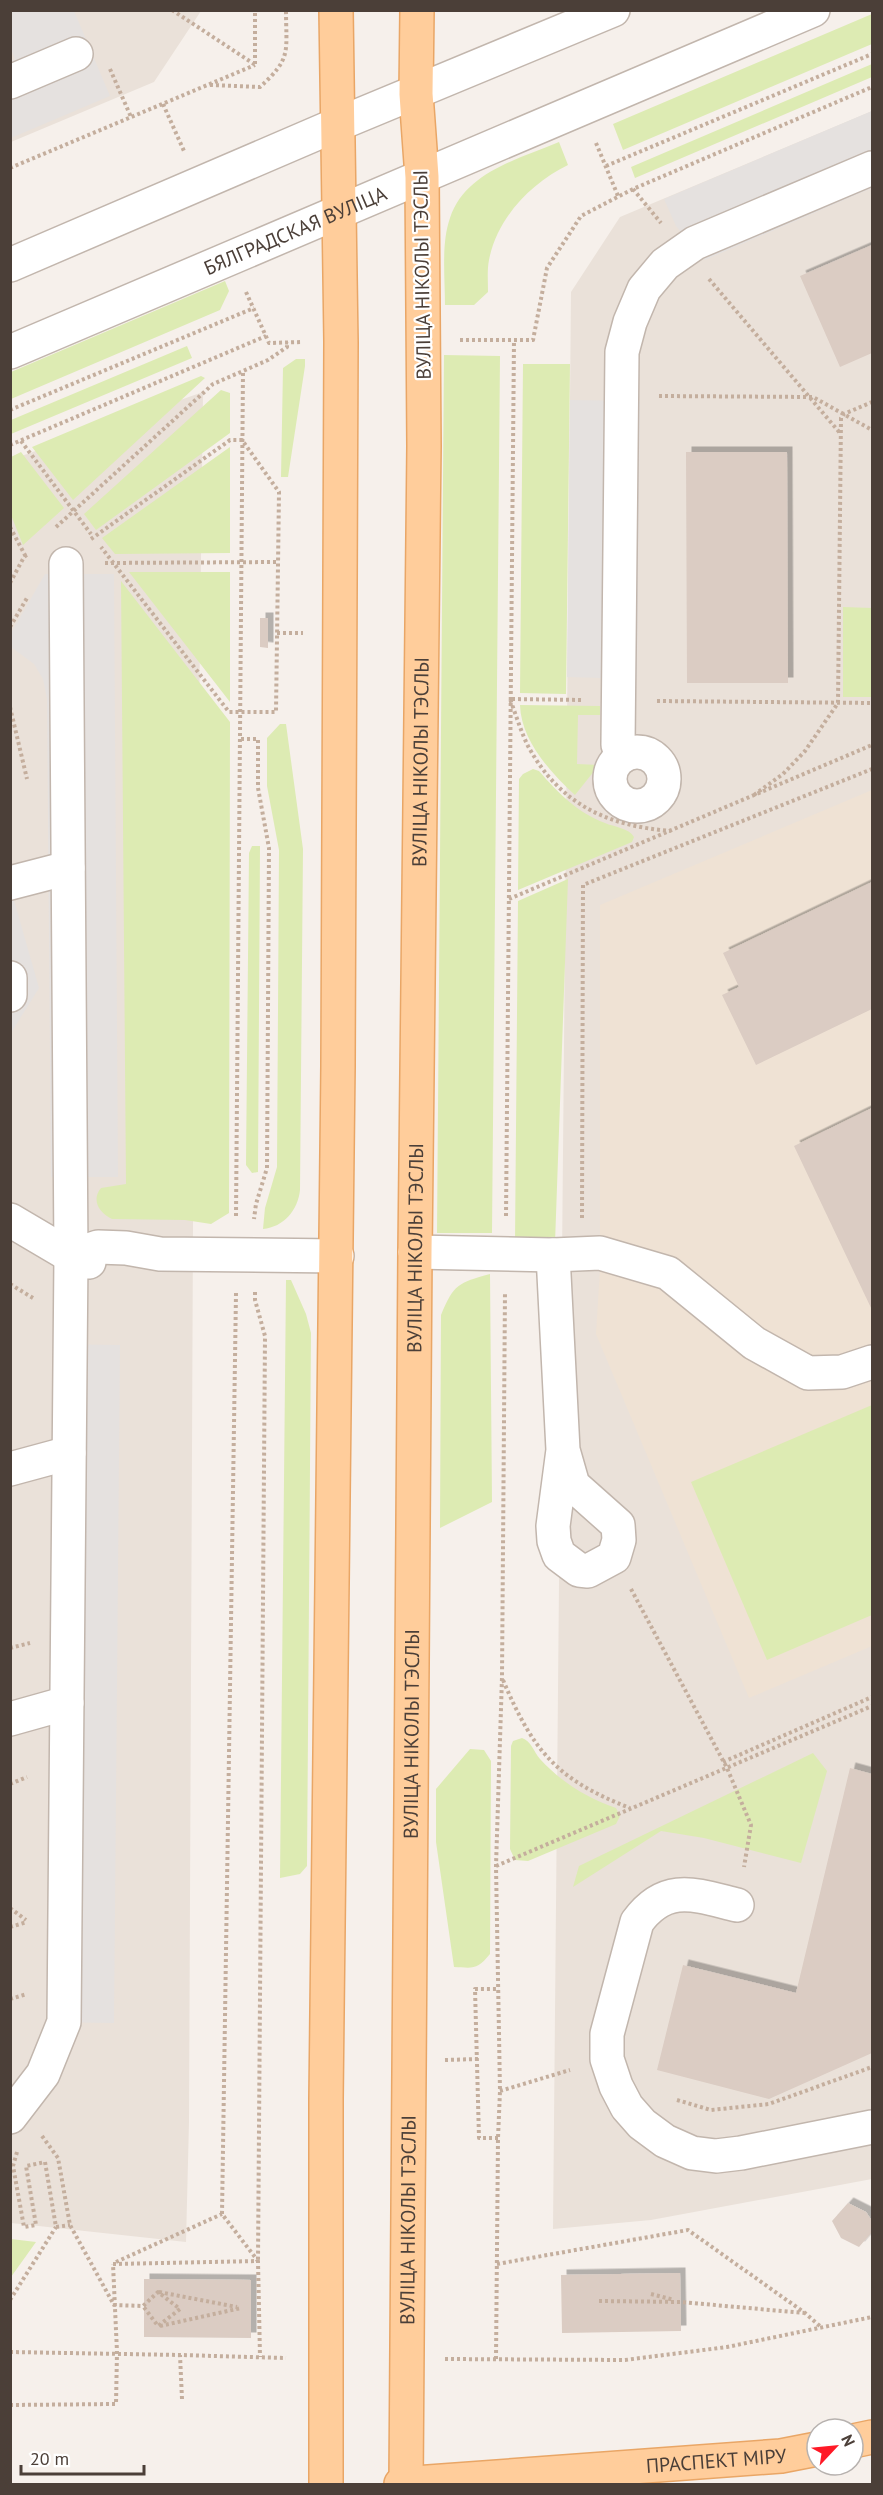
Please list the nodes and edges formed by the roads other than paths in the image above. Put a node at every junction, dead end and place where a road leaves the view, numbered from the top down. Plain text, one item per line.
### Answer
1 (336, 10) edge
2 (417, 10) edge
3 (613, 10) edge
4 (813, 10) edge
5 (76, 54) dead end
6 (10, 82) edge
7 (416, 94) junction
8 (336, 126) junction
9 (873, 168) edge
10 (422, 177) junction
11 (337, 213) junction
12 (10, 265) edge
13 (10, 352) edge
14 (61, 564) road end
15 (623, 756) dead end
16 (68, 868) junction
17 (10, 883) edge
18 (10, 978) edge
19 (10, 995) edge
20 (10, 1220) edge
21 (415, 1252) junction
22 (567, 1255) junction
23 (71, 1256) junction
24 (337, 1256) junction
25 (873, 1362) edge
26 (563, 1450) junction
27 (69, 1453) junction
28 (10, 1469) edge
29 (67, 1703) junction
30 (10, 1719) edge
31 (737, 1905) road end
32 (873, 2127) edge
33 (15, 2131) edge
34 (805, 2451) edge
35 (326, 2484) edge
36 (404, 2484) edge

1 - 8 main road
2 - 7 main road, ВУЛІЦА НІКОЛЫ ТЭСЛЫ
3 - 7 street
4 - 10 street, БЯЛГРАДСКАЯ ВУЛІЦА
5 - 6 street
7 - 8 street
7 - 10 main road, ВУЛІЦА НІКОЛЫ ТЭСЛЫ
8 - 11 main road
8 - 12 street
9 - 15 street
10 - 11 street, БЯЛГРАДСКАЯ ВУЛІЦА
10 - 21 main road, ВУЛІЦА НІКОЛЫ ТЭСЛЫ
11 - 13 street, БЯЛГРАДСКАЯ ВУЛІЦА
11 - 24 main road
14 - 16 street
16 - 17 street
16 - 23 street
18 - 19 street
20 - 23 street
21 - 22 street
21 - 36 main road, ВУЛІЦА НІКОЛЫ ТЭСЛЫ
22 - 25 street
22 - 26 street
23 - 24 street
23 - 27 street
24 - 35 main road
26 - 26 street
27 - 28 street
27 - 29 street
29 - 30 street
29 - 33 street
31 - 32 street
34 - 36 main road, ПРАСПЕКТ МІРУ

